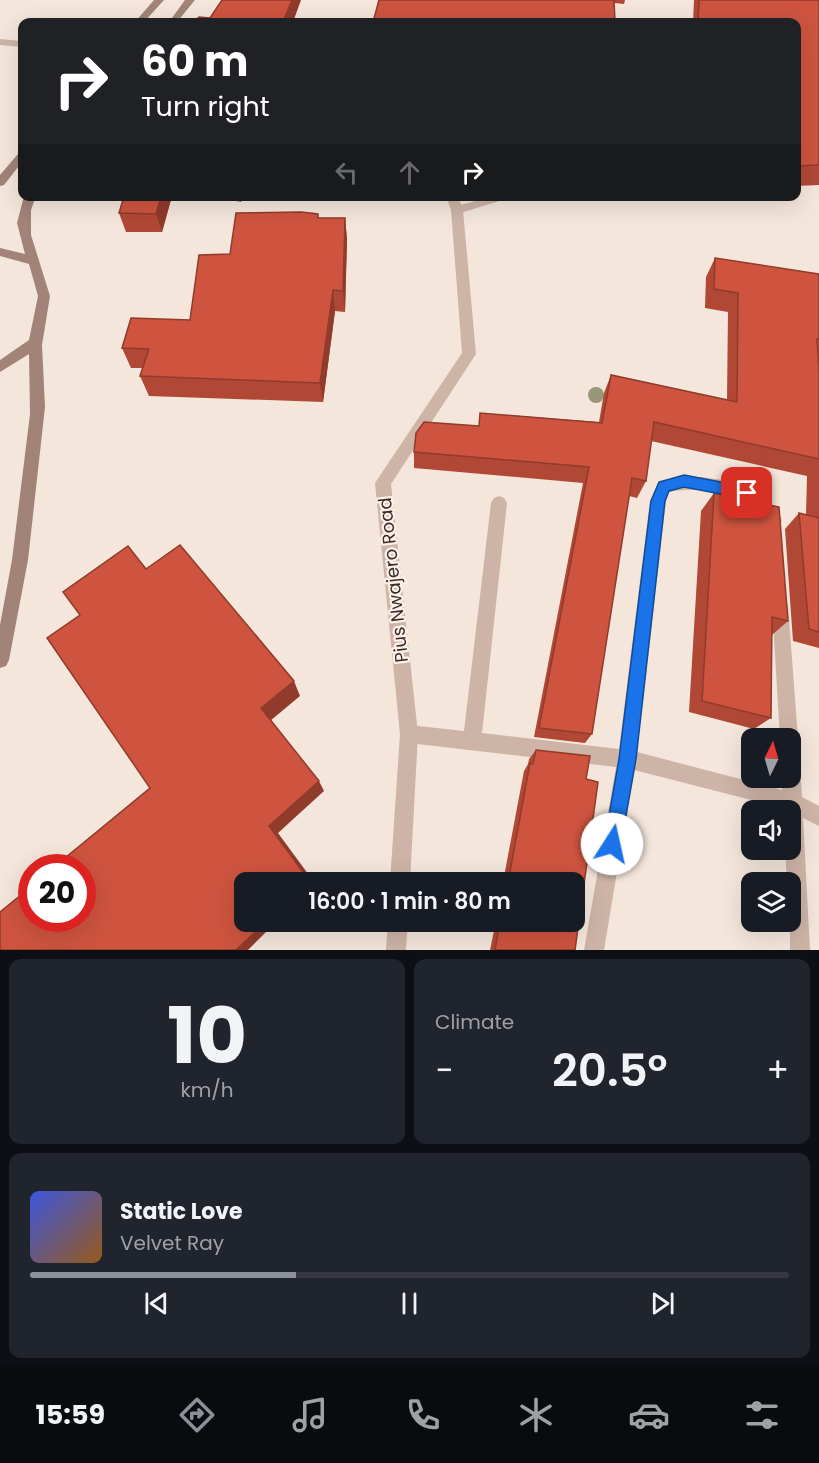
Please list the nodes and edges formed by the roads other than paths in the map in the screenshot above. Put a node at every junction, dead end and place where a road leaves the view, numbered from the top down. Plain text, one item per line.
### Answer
1 (159, 0) edge
2 (190, 0) edge
3 (143, 18) edge
4 (176, 18) edge
5 (0, 42) edge
6 (18, 44) edge
7 (18, 161) edge
8 (0, 182) edge
9 (28, 201) edge
10 (470, 201) edge
11 (454, 203) edge
12 (0, 252) edge
13 (31, 260) junction
14 (35, 343) junction
15 (0, 367) edge
16 (499, 503) dead end
17 (776, 543) edge
18 (779, 589) edge
19 (0, 660) edge
20 (788, 728) edge
21 (409, 734) junction
22 (472, 741) junction
23 (627, 759) junction
24 (783, 800) edge
25 (801, 807) edge
26 (819, 816) edge
27 (796, 860) edge
28 (401, 872) edge
29 (397, 932) edge
30 (396, 950) edge
31 (594, 950) edge
32 (800, 950) edge

1 - 3 main road
2 - 4 main road
5 - 6 street
7 - 8 main road
9 - 13 main road
10 - 11 street
11 - 21 street, Pius Nwajero Road
12 - 13 main road
13 - 14 main road
14 - 15 main road
14 - 19 main road
16 - 22 street
17 - 23 street
18 - 20 street
21 - 22 street
21 - 28 street, Pius Nwajero Road
22 - 23 street
23 - 24 street
23 - 31 street
25 - 26 street
27 - 32 street
29 - 30 street

